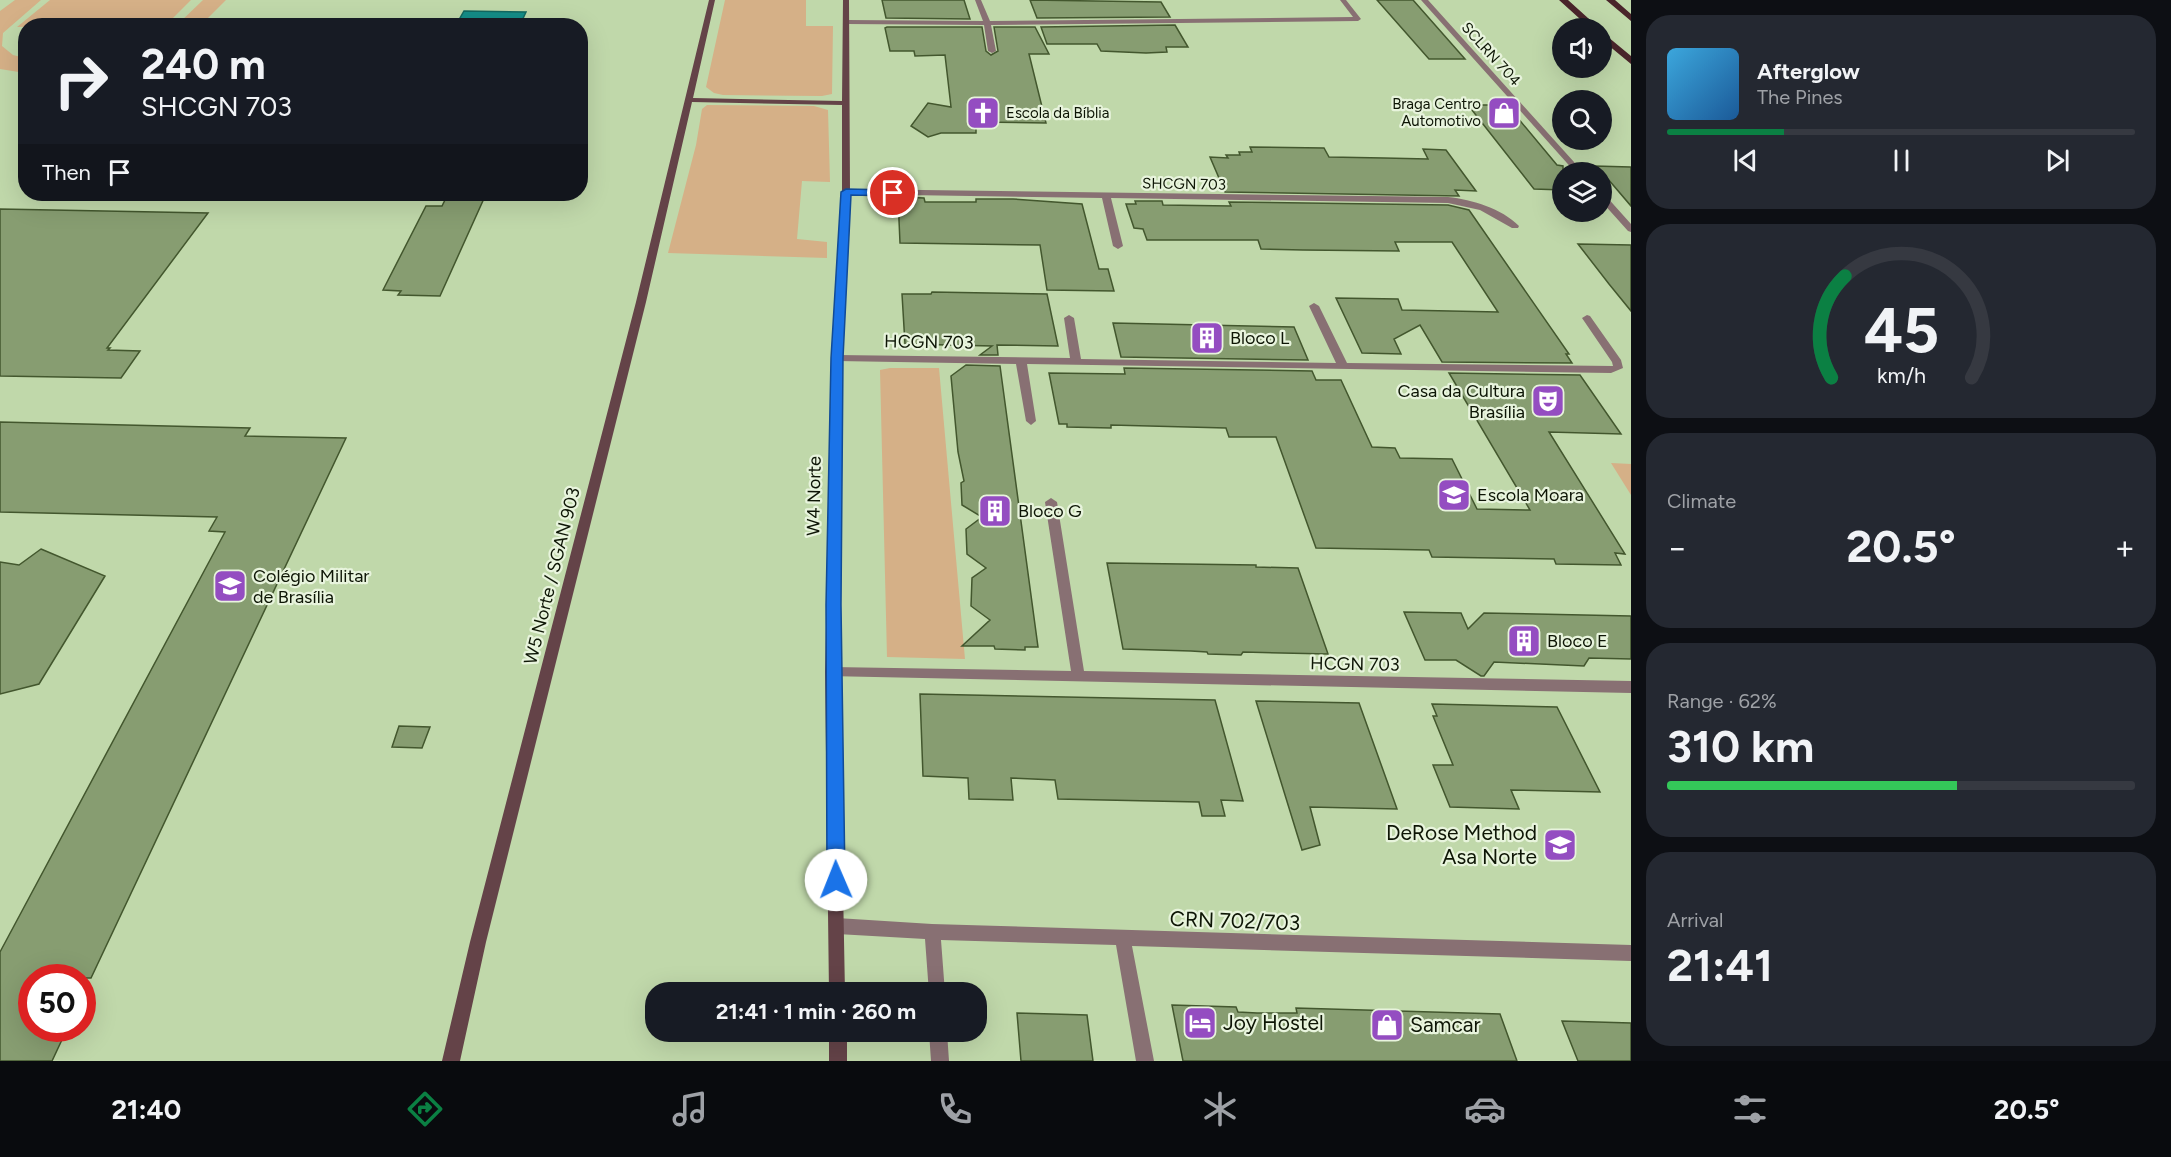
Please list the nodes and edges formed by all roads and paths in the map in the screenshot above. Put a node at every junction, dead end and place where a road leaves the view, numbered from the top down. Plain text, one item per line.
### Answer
1 (712, 0) edge
2 (846, 0) edge
3 (978, 0) edge
4 (1343, 0) edge
5 (1424, 0) edge
6 (1563, 0) edge
7 (1610, 0) edge
8 (1584, 18) edge
9 (1631, 18) edge
10 (1358, 19) junction
11 (847, 22) junction
12 (987, 23) junction
13 (1366, 27) dead end
14 (1612, 44) edge
15 (992, 51) dead end
16 (1631, 61) edge
17 (689, 100) junction
18 (846, 103) junction
19 (1570, 162) edge
20 (846, 192) junction
21 (1106, 196) junction
22 (1612, 208) edge
23 (1515, 226) dead end
24 (1631, 229) edge
25 (1118, 246) dead end
26 (1314, 306) dead end
27 (1069, 318) dead end
28 (1587, 318) dead end
29 (837, 358) junction
30 (1021, 362) junction
31 (1076, 362) junction
32 (1342, 366) junction
33 (1031, 421) dead end
34 (1051, 502) dead end
35 (832, 672) junction
36 (1078, 676) junction
37 (1631, 687) edge
38 (837, 926) junction
39 (932, 932) junction
40 (1123, 939) junction
41 (1631, 953) edge
42 (837, 982) edge
43 (936, 982) edge
44 (838, 1042) edge
45 (939, 1042) edge
46 (451, 1061) edge
47 (838, 1061) edge
48 (940, 1061) edge
49 (1145, 1061) edge

1 - 17 main road, W5 Norte / SGAN 903
2 - 11 main road, W4 Norte
3 - 12 street
4 - 10 street
5 - 19 street, SCLRN 704
6 - 8 main road
7 - 9 main road
10 - 12 street
10 - 13 street
11 - 12 street
11 - 18 main road, W4 Norte
12 - 15 street
14 - 16 main road
17 - 18 main road
17 - 46 main road, W5 Norte / SGAN 903
18 - 20 main road, W4 Norte
20 - 21 street, SHCGN 703
20 - 29 main road, W4 Norte
21 - 23 street, SHCGN 703
21 - 25 street
22 - 24 street
26 - 32 street
27 - 31 street
28 - 32 street, HCGN 703
29 - 30 street, HCGN 703
29 - 35 main road, W4 Norte
30 - 31 street, HCGN 703
30 - 33 street
31 - 32 street, HCGN 703
34 - 36 street
35 - 36 street, HCGN 703
35 - 38 main road, W4 Norte
36 - 37 street, HCGN 703
38 - 39 street, CRN 702/703
38 - 42 main road, W4 Norte
39 - 40 street, CRN 702/703
39 - 43 street
40 - 41 street, CRN 702/703
40 - 49 street
44 - 47 main road
45 - 48 street

